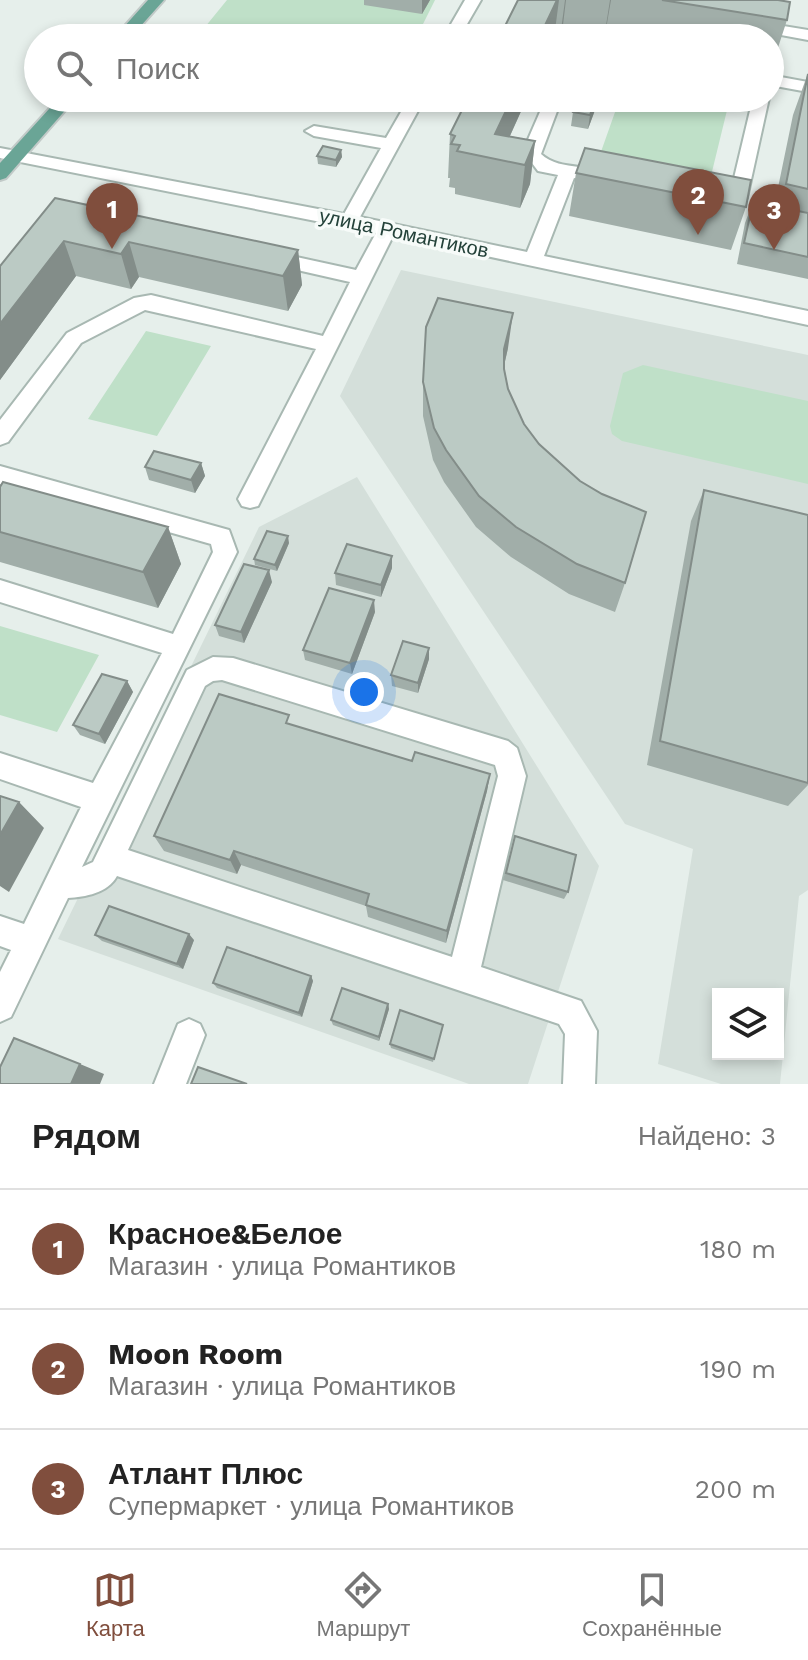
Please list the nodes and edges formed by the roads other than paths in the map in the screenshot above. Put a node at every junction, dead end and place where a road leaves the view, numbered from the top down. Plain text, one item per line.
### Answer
1 (156, 0) edge
2 (473, 0) edge
3 (730, 23) edge
4 (135, 24) edge
5 (459, 24) edge
6 (736, 24) edge
7 (784, 31) edge
8 (808, 35) edge
9 (784, 83) edge
10 (808, 87) edge
11 (53, 112) edge
12 (409, 112) edge
13 (548, 112) edge
14 (758, 112) edge
15 (314, 131) dead end
16 (390, 144) junction
17 (8, 155) edge
18 (568, 172) junction
19 (0, 174) edge
20 (629, 184) edge
21 (705, 199) edge
22 (349, 221) junction
23 (387, 229) junction
24 (256, 254) edge
25 (533, 260) junction
26 (361, 278) junction
27 (808, 318) edge
28 (327, 344) junction
29 (0, 436) edge
30 (0, 475) edge
31 (250, 499) dead end
32 (0, 591) edge
33 (179, 647) junction
34 (0, 766) edge
35 (100, 799) junction
36 (110, 859) junction
37 (61, 883) junction
38 (0, 931) edge
39 (32, 942) junction
40 (463, 975) junction
41 (0, 1006) edge
42 (189, 1035) dead end
43 (170, 1084) edge
44 (579, 1084) edge

1 - 4 main road
2 - 5 street
3 - 6 street
7 - 8 street
9 - 10 street
11 - 17 main road
12 - 16 street
13 - 18 street
14 - 21 street
15 - 16 street
16 - 22 street
17 - 19 main road
17 - 22 street, улица Романтиков
18 - 20 street
18 - 25 street
22 - 23 street, улица Романтиков
23 - 25 street, улица Романтиков
23 - 26 street
24 - 26 street
25 - 27 street, улица Романтиков
26 - 28 street
28 - 29 street
28 - 31 street
30 - 33 street
32 - 33 street
33 - 35 street
34 - 35 street
35 - 37 street
36 - 37 street
36 - 40 street
36 - 40 street
37 - 39 street
38 - 39 street
39 - 41 street
40 - 44 street
42 - 43 street

